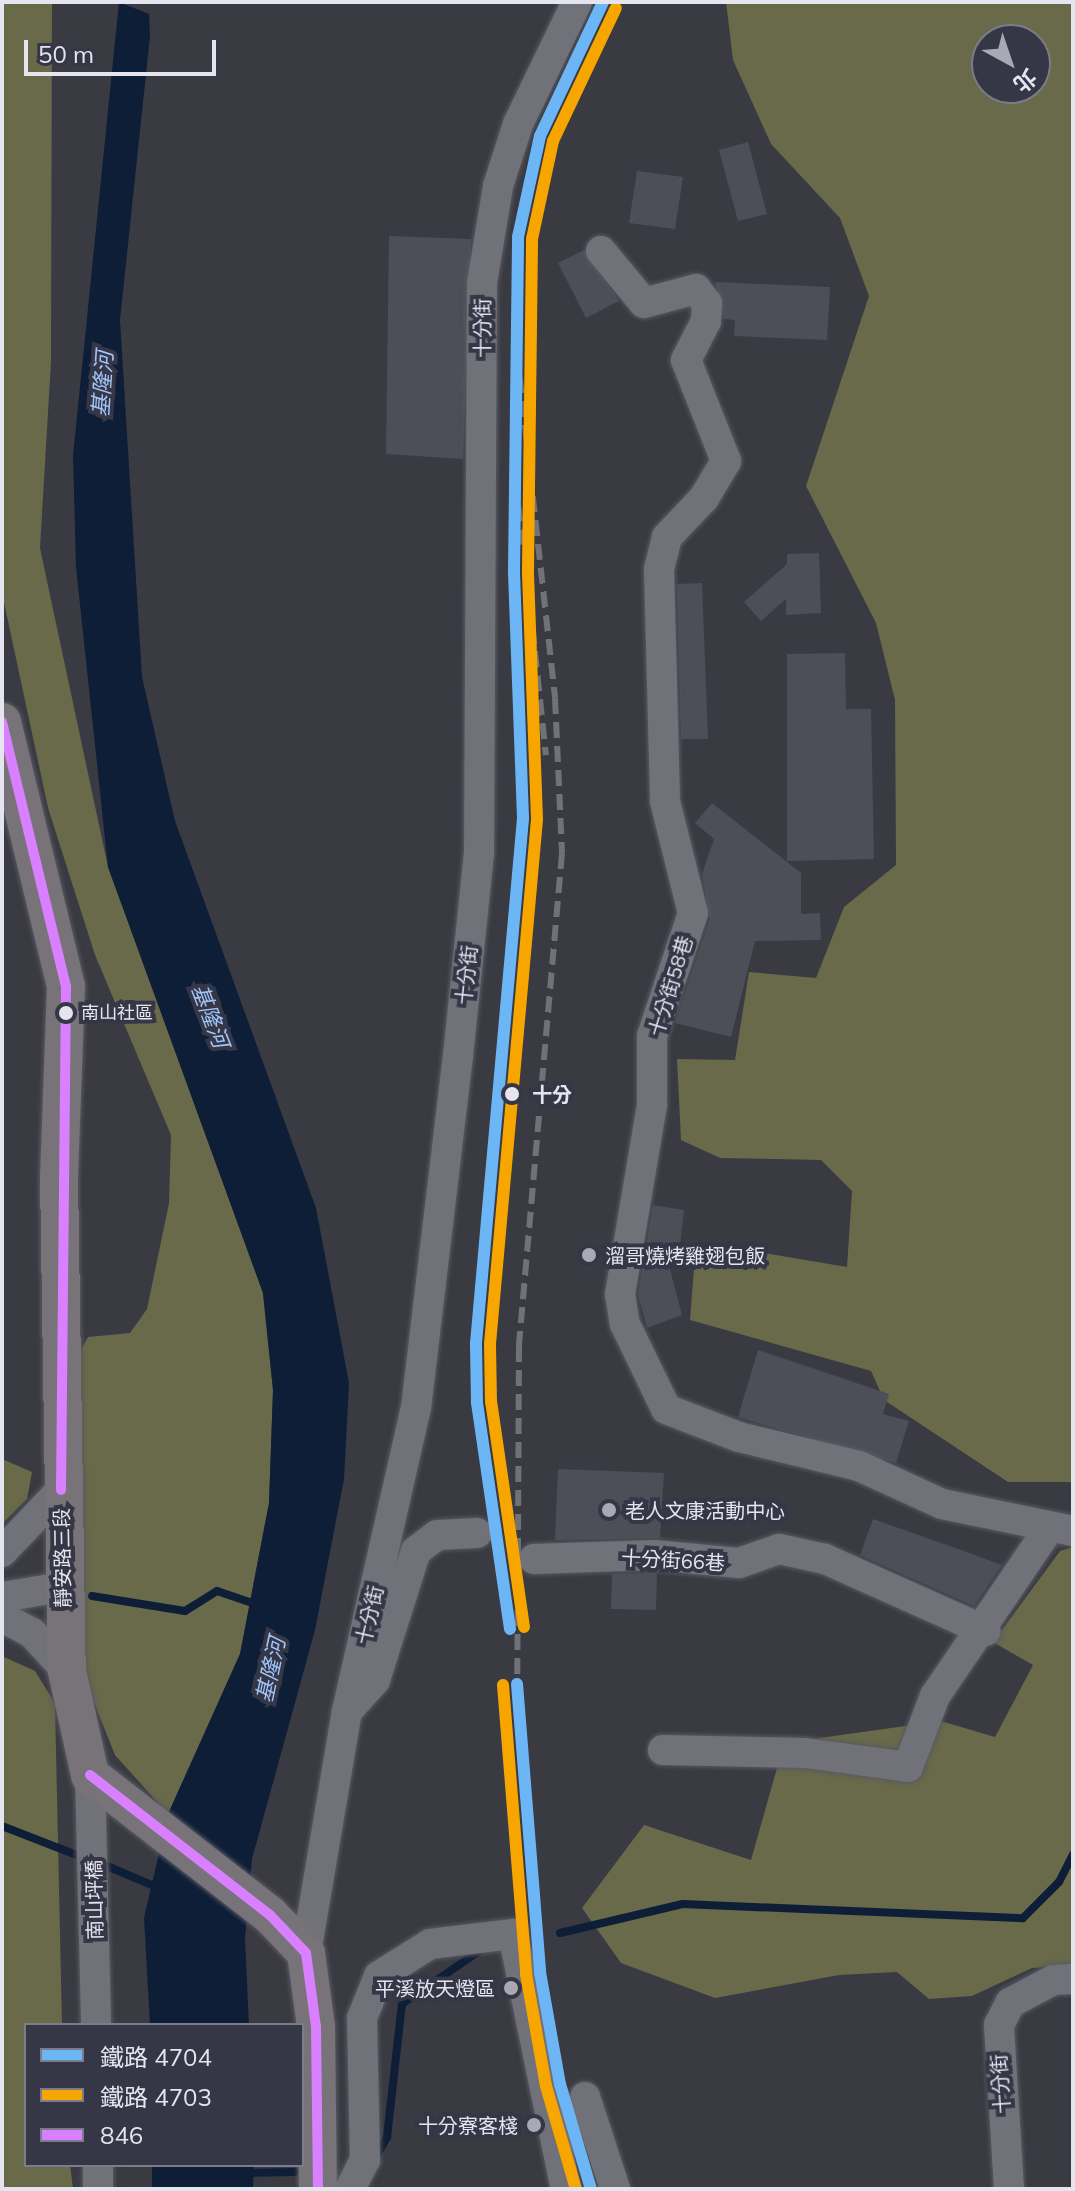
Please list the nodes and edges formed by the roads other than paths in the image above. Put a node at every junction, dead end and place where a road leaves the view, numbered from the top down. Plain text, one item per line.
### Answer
1 (577, 2) edge
2 (601, 251) dead end
3 (2, 722) edge
4 (61, 1490) junction
5 (1061, 1531) edge
6 (477, 1533) dead end
7 (2, 1552) edge
8 (534, 1559) dead end
9 (62, 1587) junction
10 (2, 1597) edge
11 (2, 1617) edge
12 (986, 1631) junction
13 (67, 1671) junction
14 (347, 1711) junction
15 (663, 1750) dead end
16 (90, 1775) junction
17 (306, 1953) junction
18 (1073, 1979) edge
19 (96, 2023) edge
20 (585, 2097) dead end
21 (98, 2167) edge
22 (98, 2189) edge
23 (318, 2189) edge
24 (350, 2189) edge
25 (566, 2189) edge
26 (615, 2189) edge
27 (1009, 2189) edge

1 - 14 street, 十分街
2 - 5 street, 十分街58巷
3 - 4 main road, 靜安路三段
4 - 7 street
4 - 9 main road, 靜安路三段
5 - 12 street
6 - 14 street
8 - 12 street, 十分街66巷
9 - 10 street
9 - 13 main road, 靜安路三段
11 - 13 street
12 - 15 street
13 - 16 main road, 靜安路三段
14 - 17 street, 十分街
16 - 17 main road
16 - 19 street, 南山坪橋
17 - 23 main road
18 - 27 street, 十分街
20 - 26 street
21 - 22 street
24 - 25 street

